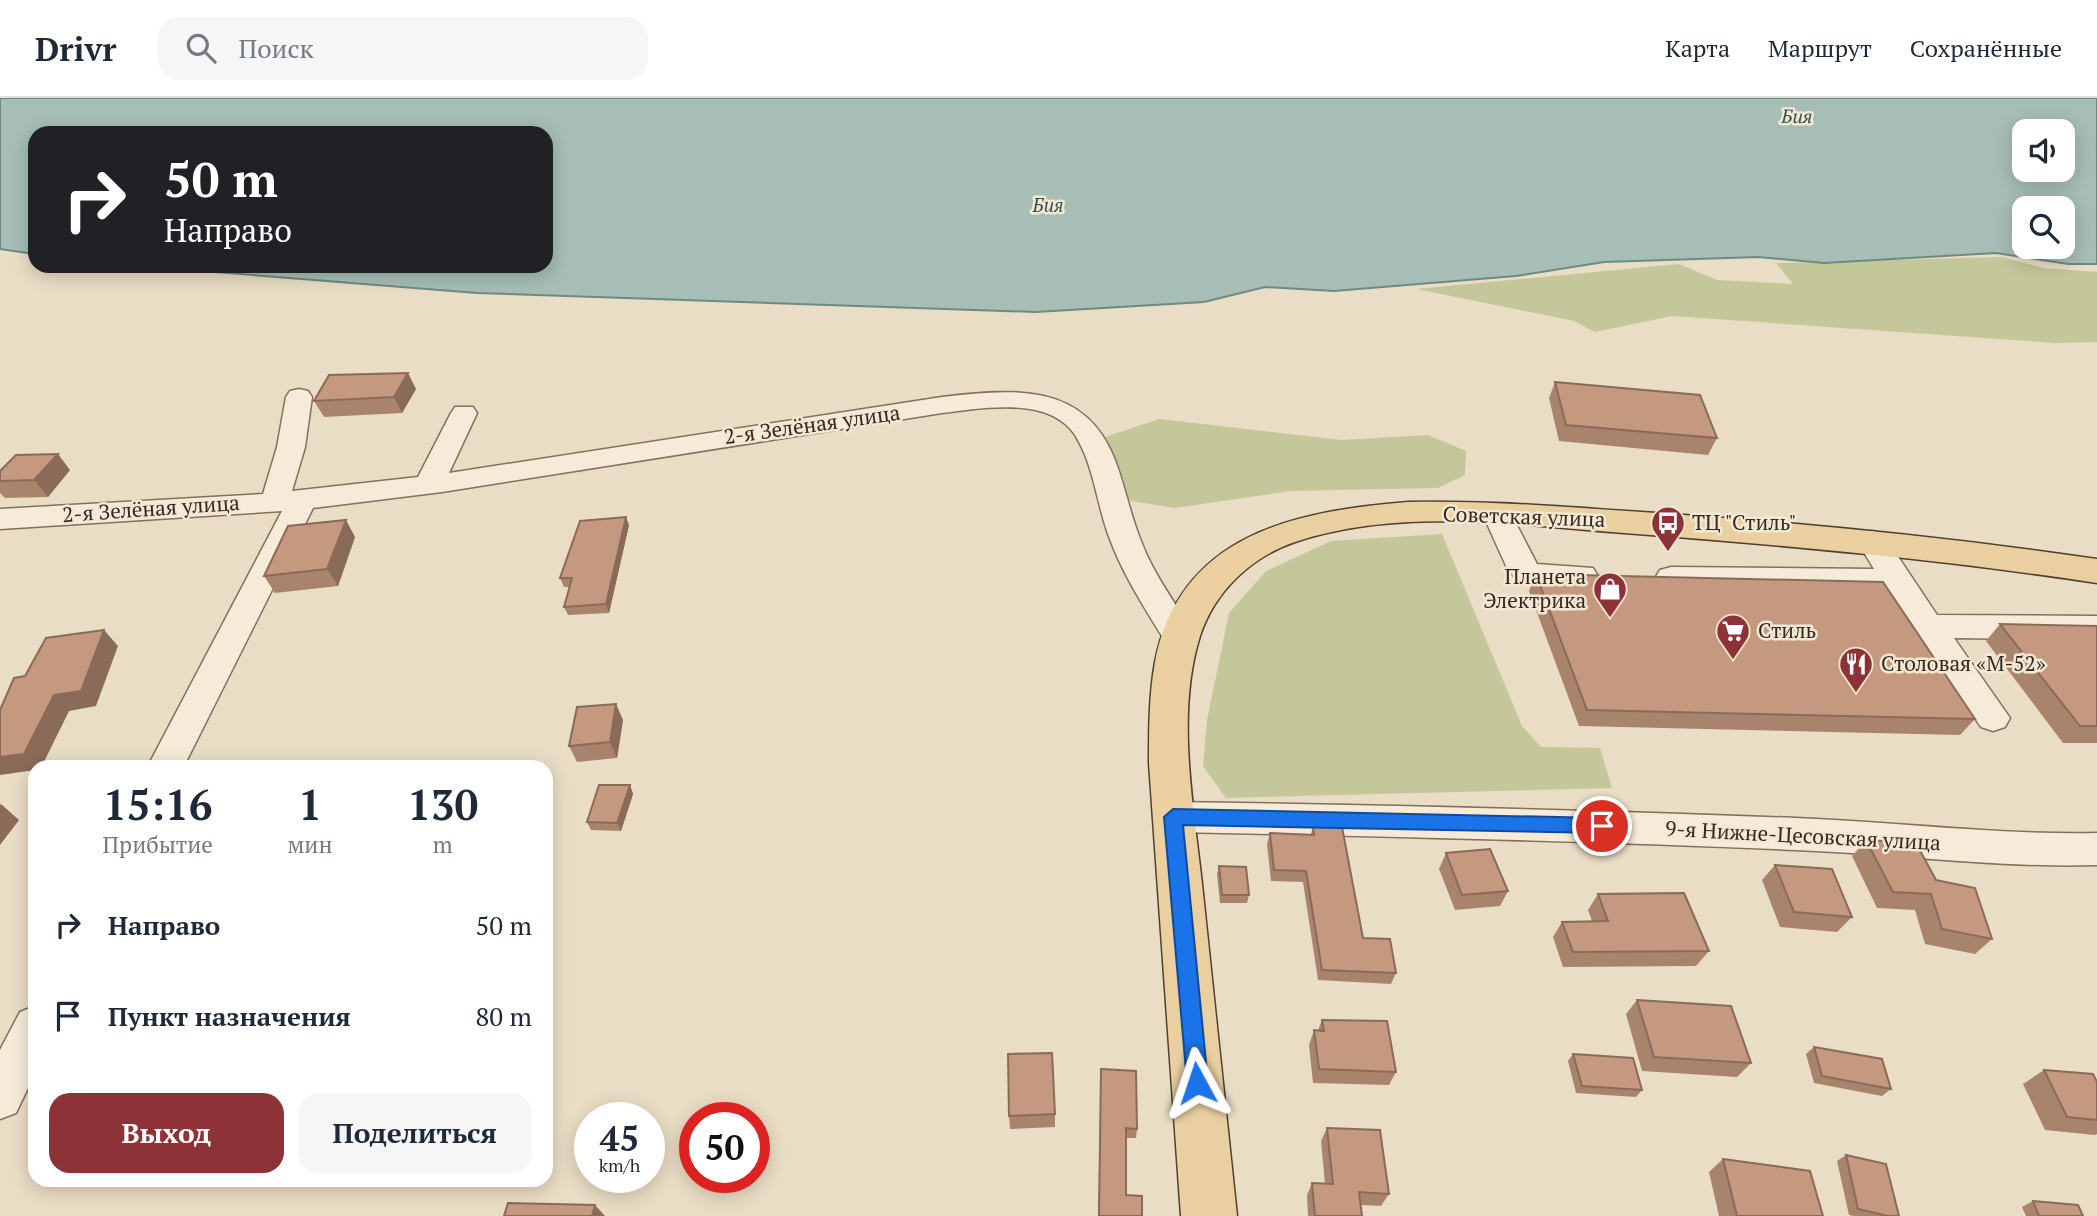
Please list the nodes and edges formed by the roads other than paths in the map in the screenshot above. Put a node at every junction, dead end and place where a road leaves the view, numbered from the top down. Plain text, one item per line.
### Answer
1 (299, 397) dead end
2 (464, 413) dead end
3 (430, 483) junction
4 (289, 500) junction
5 (1498, 515) junction
6 (0, 519) edge
7 (1872, 541) junction
8 (2097, 571) edge
9 (1607, 577) edge
10 (1648, 577) edge
11 (1896, 580) junction
12 (1928, 626) junction
13 (2097, 628) edge
14 (1180, 638) junction
15 (1993, 718) dead end
16 (169, 760) edge
17 (1173, 817) junction
18 (2097, 849) edge
19 (28, 1040) edge
20 (0, 1097) edge
21 (1209, 1216) edge

1 - 4 street
2 - 3 street
3 - 4 street, 2-я Зелёная улица
3 - 14 street, 2-я Зелёная улица
4 - 6 street, 2-я Зелёная улица
4 - 16 street
5 - 7 main road, Советская улица
5 - 9 street
5 - 14 main road, Советская улица
7 - 8 main road, Советская улица
7 - 11 street
10 - 11 street
11 - 12 street
12 - 13 street
12 - 15 street
14 - 17 main road, Советская улица
17 - 18 street, 9-я Нижне-Цесовская улица
17 - 21 main road, Советская улица
19 - 20 street

